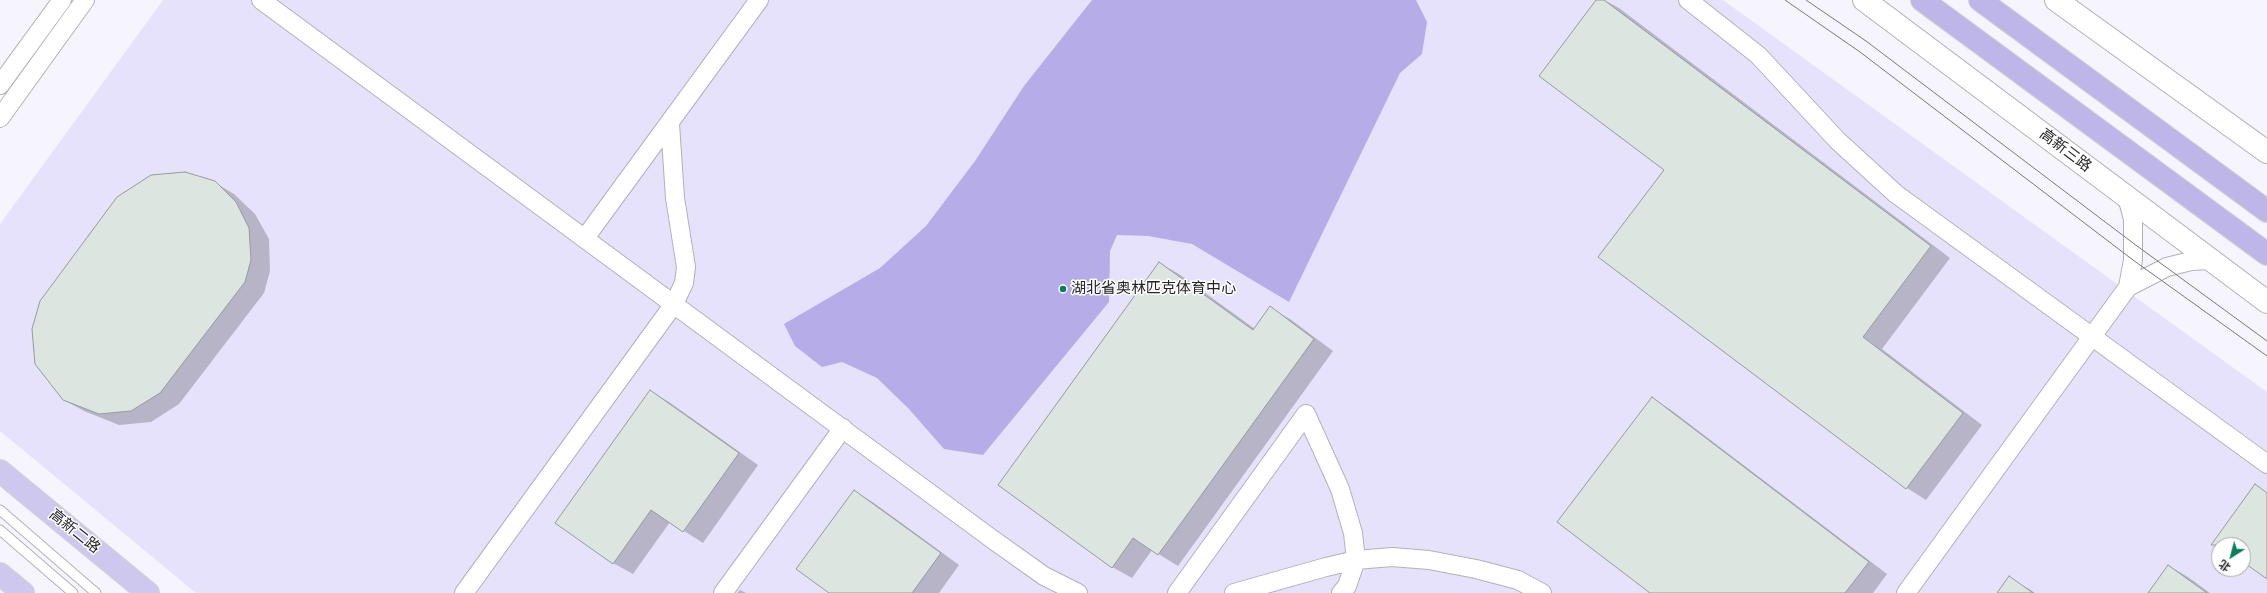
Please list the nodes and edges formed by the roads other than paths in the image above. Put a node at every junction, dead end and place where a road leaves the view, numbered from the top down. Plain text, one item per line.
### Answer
1 (62, 0) edge
2 (85, 0) edge
3 (261, 0) edge
4 (759, 0) edge
5 (1688, 0) edge
6 (1864, 0) edge
7 (1922, 0) edge
8 (1980, 0) edge
9 (2056, 0) edge
10 (0, 85) edge
11 (0, 118) edge
12 (670, 124) junction
13 (2267, 152) edge
14 (2127, 197) junction
15 (2267, 211) edge
16 (585, 238) junction
17 (2267, 254) edge
18 (2210, 260) junction
19 (2128, 287) junction
20 (2267, 302) edge
21 (674, 304) junction
22 (2093, 337) junction
23 (843, 428) junction
24 (2267, 464) edge
25 (0, 471) edge
26 (0, 510) edge
27 (0, 530) edge
28 (1356, 560) junction
29 (0, 574) edge
30 (23, 593) edge
31 (73, 593) edge
32 (96, 593) edge
33 (148, 593) edge
34 (464, 593) edge
35 (723, 593) edge
36 (1078, 593) edge
37 (1177, 593) edge
38 (1234, 593) edge
39 (1341, 593) edge
40 (1542, 593) edge
41 (1906, 593) edge

1 - 10 street
2 - 11 street
3 - 16 street
4 - 12 street
5 - 22 street
6 - 14 main road, 高新三路
7 - 17 highway
8 - 15 highway
9 - 13 main road
12 - 16 street
12 - 21 street
14 - 18 main road, 高新三路
14 - 19 street
16 - 21 street
18 - 19 street
18 - 20 main road, 高新三路
19 - 22 street
21 - 23 street
21 - 34 street
22 - 24 street
22 - 41 street
23 - 35 street
23 - 36 street
25 - 33 main road, 高新二路
26 - 32 lane
27 - 31 lane
28 - 37 street
28 - 38 street
28 - 39 street
28 - 40 street
29 - 30 main road

